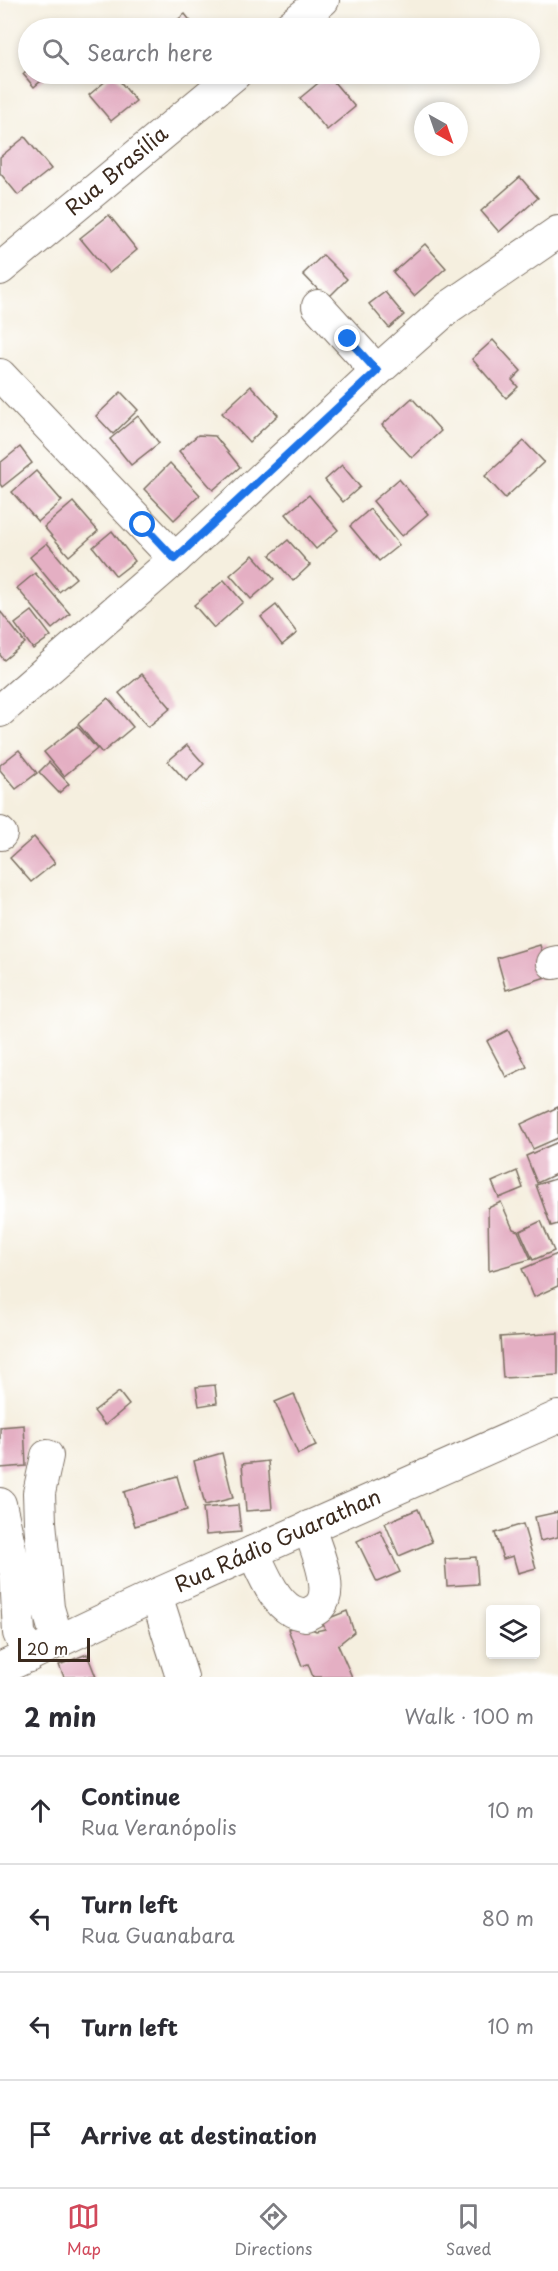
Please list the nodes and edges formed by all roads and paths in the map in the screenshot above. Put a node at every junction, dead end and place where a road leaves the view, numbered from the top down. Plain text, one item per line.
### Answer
1 (323, 0) edge
2 (300, 18) edge
3 (222, 84) edge
4 (558, 232) edge
5 (0, 269) edge
6 (318, 306) dead end
7 (377, 371) junction
8 (0, 375) edge
9 (175, 559) junction
10 (0, 711) edge
11 (558, 1417) edge
12 (47, 1456) dead end
13 (0, 1504) edge
14 (309, 1527) junction
15 (253, 1552) junction
16 (156, 1595) junction
17 (58, 1642) junction
18 (28, 1656) junction
19 (0, 1669) edge
20 (182, 1677) edge

1 - 2 street
3 - 5 street, Rua Brasília
4 - 7 street
6 - 7 street
7 - 9 street
8 - 9 street
9 - 10 street
11 - 14 street, Rua Rádio Guarathan
12 - 17 street
13 - 18 street
14 - 15 street, Rua Rádio Guarathan
14 - 15 street
15 - 16 street, Rua Rádio Guarathan
16 - 17 street, Rua Rádio Guarathan
16 - 20 street
17 - 18 street, Rua Rádio Guarathan
18 - 19 street, Rua Rádio Guarathan

